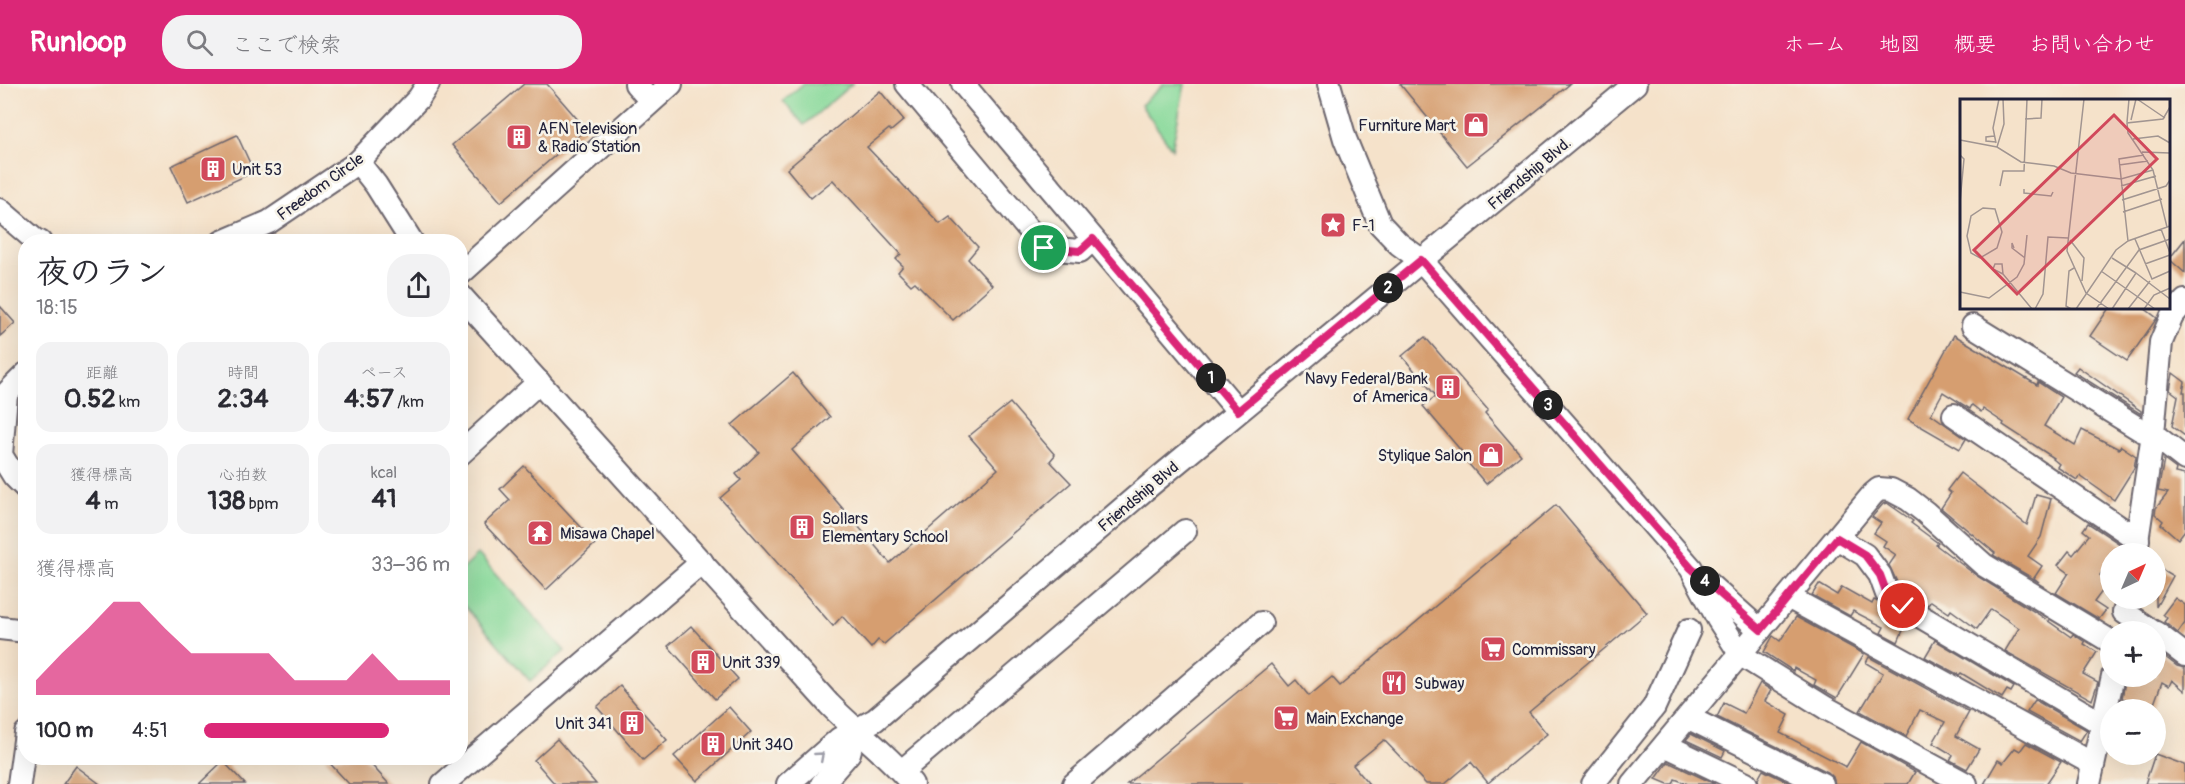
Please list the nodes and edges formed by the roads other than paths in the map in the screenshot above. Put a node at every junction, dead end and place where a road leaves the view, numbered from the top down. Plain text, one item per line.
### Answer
1 (428, 84) edge
2 (636, 84) edge
3 (671, 84) edge
4 (907, 84) edge
5 (963, 84) edge
6 (1329, 84) edge
7 (1635, 84) edge
8 (651, 101) junction
9 (358, 162) junction
10 (0, 210) edge
11 (28, 234) edge
12 (241, 234) edge
13 (407, 234) edge
14 (1093, 239) junction
15 (1421, 260) junction
16 (468, 267) edge
17 (2185, 301) edge
18 (468, 304) edge
19 (1973, 326) dead end
20 (18, 382) edge
21 (539, 382) junction
22 (1238, 411) junction
23 (1954, 415) dead end
24 (2152, 434) junction
25 (468, 447) edge
26 (2185, 459) edge
27 (18, 480) edge
28 (1185, 531) dead end
29 (1837, 538) junction
30 (2131, 543) edge
31 (2138, 543) edge
32 (702, 562) junction
33 (1691, 568) junction
34 (1788, 597) junction
35 (1261, 623) dead end
36 (0, 628) edge
37 (18, 630) edge
38 (1689, 630) dead end
39 (1761, 630) junction
40 (2100, 635) edge
41 (2166, 641) edge
42 (1741, 655) junction
43 (2185, 656) edge
44 (1689, 718) junction
45 (2100, 722) edge
46 (2100, 728) edge
47 (855, 730) junction
48 (1665, 745) junction
49 (468, 763) edge
50 (22, 765) edge
51 (465, 765) edge
52 (2091, 774) edge
53 (907, 777) edge
54 (19, 784) edge
55 (443, 784) edge
56 (788, 784) edge
57 (822, 784) edge
58 (1074, 784) edge
59 (1593, 784) edge
60 (1632, 784) edge
61 (1746, 784) edge
62 (1822, 784) edge
63 (1966, 784) edge

1 - 9 street, Freedom Circle
2 - 8 street
3 - 8 street
4 - 14 street
5 - 14 street
6 - 15 street
7 - 15 street, Friendship Blvd.
8 - 16 street
9 - 12 street, Freedom Circle
9 - 13 street
10 - 11 street
14 - 22 street
15 - 22 street, Friendship Blvd
15 - 33 street
17 - 24 street
18 - 21 street
19 - 24 street
20 - 27 street
21 - 25 street
21 - 32 street
22 - 47 street, Friendship Blvd
23 - 30 street
24 - 26 street
24 - 31 street
28 - 53 street
29 - 34 street
29 - 40 street
29 - 45 street
32 - 47 street
32 - 49 street
33 - 39 street
33 - 42 street
34 - 39 street
34 - 52 street
35 - 58 street
36 - 37 street
38 - 59 street
39 - 42 street
41 - 43 street
42 - 44 street
42 - 63 street
44 - 48 street
44 - 62 street
46 - 52 street
47 - 53 street
56 -> 47 street, Friendship Blvd
47 - 57 street
48 - 60 street
48 - 61 street
50 - 54 street
51 - 55 street

